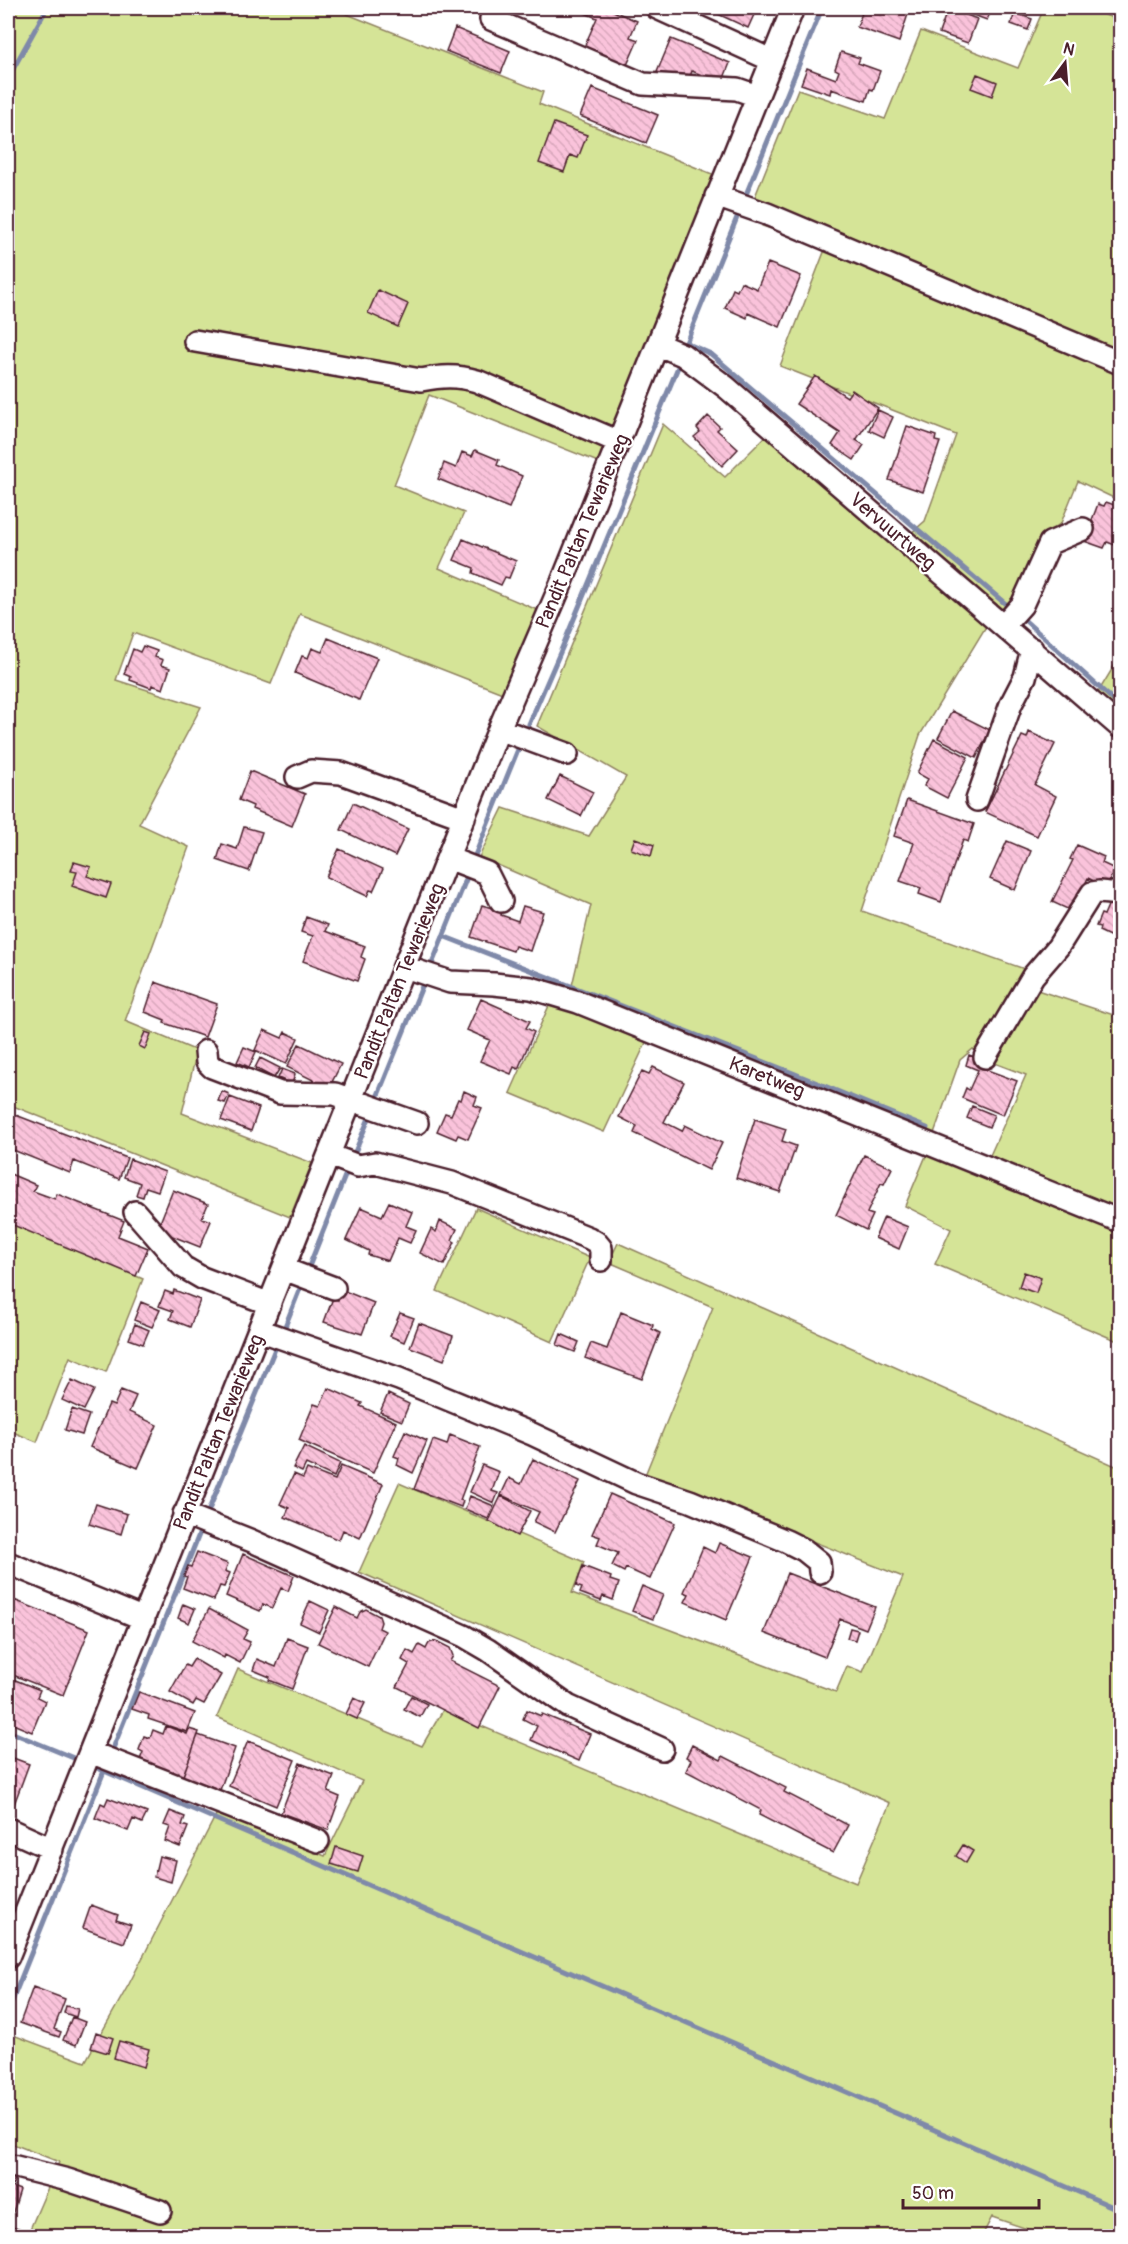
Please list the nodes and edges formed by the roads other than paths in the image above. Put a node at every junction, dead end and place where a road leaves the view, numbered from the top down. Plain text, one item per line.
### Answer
1 (657, 8) edge
2 (793, 8) edge
3 (491, 19) dead end
4 (771, 60) junction
5 (757, 96) junction
6 (717, 196) junction
7 (195, 341) dead end
8 (659, 345) junction
9 (1120, 363) edge
10 (619, 442) junction
11 (1083, 529) dead end
12 (1004, 625) junction
13 (1032, 649) junction
14 (1120, 727) edge
15 (499, 729) junction
16 (567, 754) dead end
17 (297, 777) dead end
18 (977, 800) dead end
19 (464, 818) junction
20 (448, 858) junction
21 (1120, 894) edge
22 (501, 901) dead end
23 (405, 967) junction
24 (206, 1051) dead end
25 (985, 1057) dead end
26 (351, 1100) junction
27 (417, 1123) dead end
28 (329, 1155) junction
29 (135, 1212) dead end
30 (1120, 1221) edge
31 (601, 1260) dead end
32 (284, 1269) junction
33 (334, 1288) dead end
34 (270, 1304) junction
35 (260, 1330) junction
36 (184, 1514) junction
37 (8, 1563) edge
38 (820, 1572) dead end
39 (35, 1576) junction
40 (8, 1582) edge
41 (144, 1619) junction
42 (662, 1749) dead end
43 (90, 1752) junction
44 (8, 1828) edge
45 (318, 1841) dead end
46 (52, 1850) junction
47 (8, 1957) edge
48 (8, 2165) edge
49 (160, 2211) dead end

1 - 4 street
2 - 4 street, Pandit Paltan Tewarieweg
3 - 5 street
4 - 5 street, Pandit Paltan Tewarieweg
5 - 6 street, Pandit Paltan Tewarieweg
6 - 8 street, Pandit Paltan Tewarieweg
6 - 9 street
7 - 10 street
8 - 10 street, Pandit Paltan Tewarieweg
8 - 12 street, Vervuurtweg
10 - 15 street, Pandit Paltan Tewarieweg
11 - 12 street
12 - 13 street, Vervuurtweg
13 - 14 street, Vervuurtweg
13 - 18 street
15 - 16 street
15 - 19 street, Pandit Paltan Tewarieweg
17 - 19 street
19 - 20 street, Pandit Paltan Tewarieweg
20 - 22 street
20 - 23 street, Pandit Paltan Tewarieweg
21 - 25 street
23 - 26 street, Pandit Paltan Tewarieweg
23 - 30 street, Karetweg
24 - 26 street
26 - 27 street
26 - 28 street, Pandit Paltan Tewarieweg
28 - 31 street
28 - 32 street, Pandit Paltan Tewarieweg
29 - 34 street
32 - 33 street
32 - 34 street, Pandit Paltan Tewarieweg
34 - 35 street, Pandit Paltan Tewarieweg
35 - 36 street, Pandit Paltan Tewarieweg
35 - 38 street
36 - 41 street, Pandit Paltan Tewarieweg
36 - 42 street
37 - 39 street
39 - 40 street
39 - 41 street
41 - 43 street, Pandit Paltan Tewarieweg
43 - 45 street
43 - 46 street, Pandit Paltan Tewarieweg
44 - 46 street
46 - 47 street, Pandit Paltan Tewarieweg
48 - 49 street

